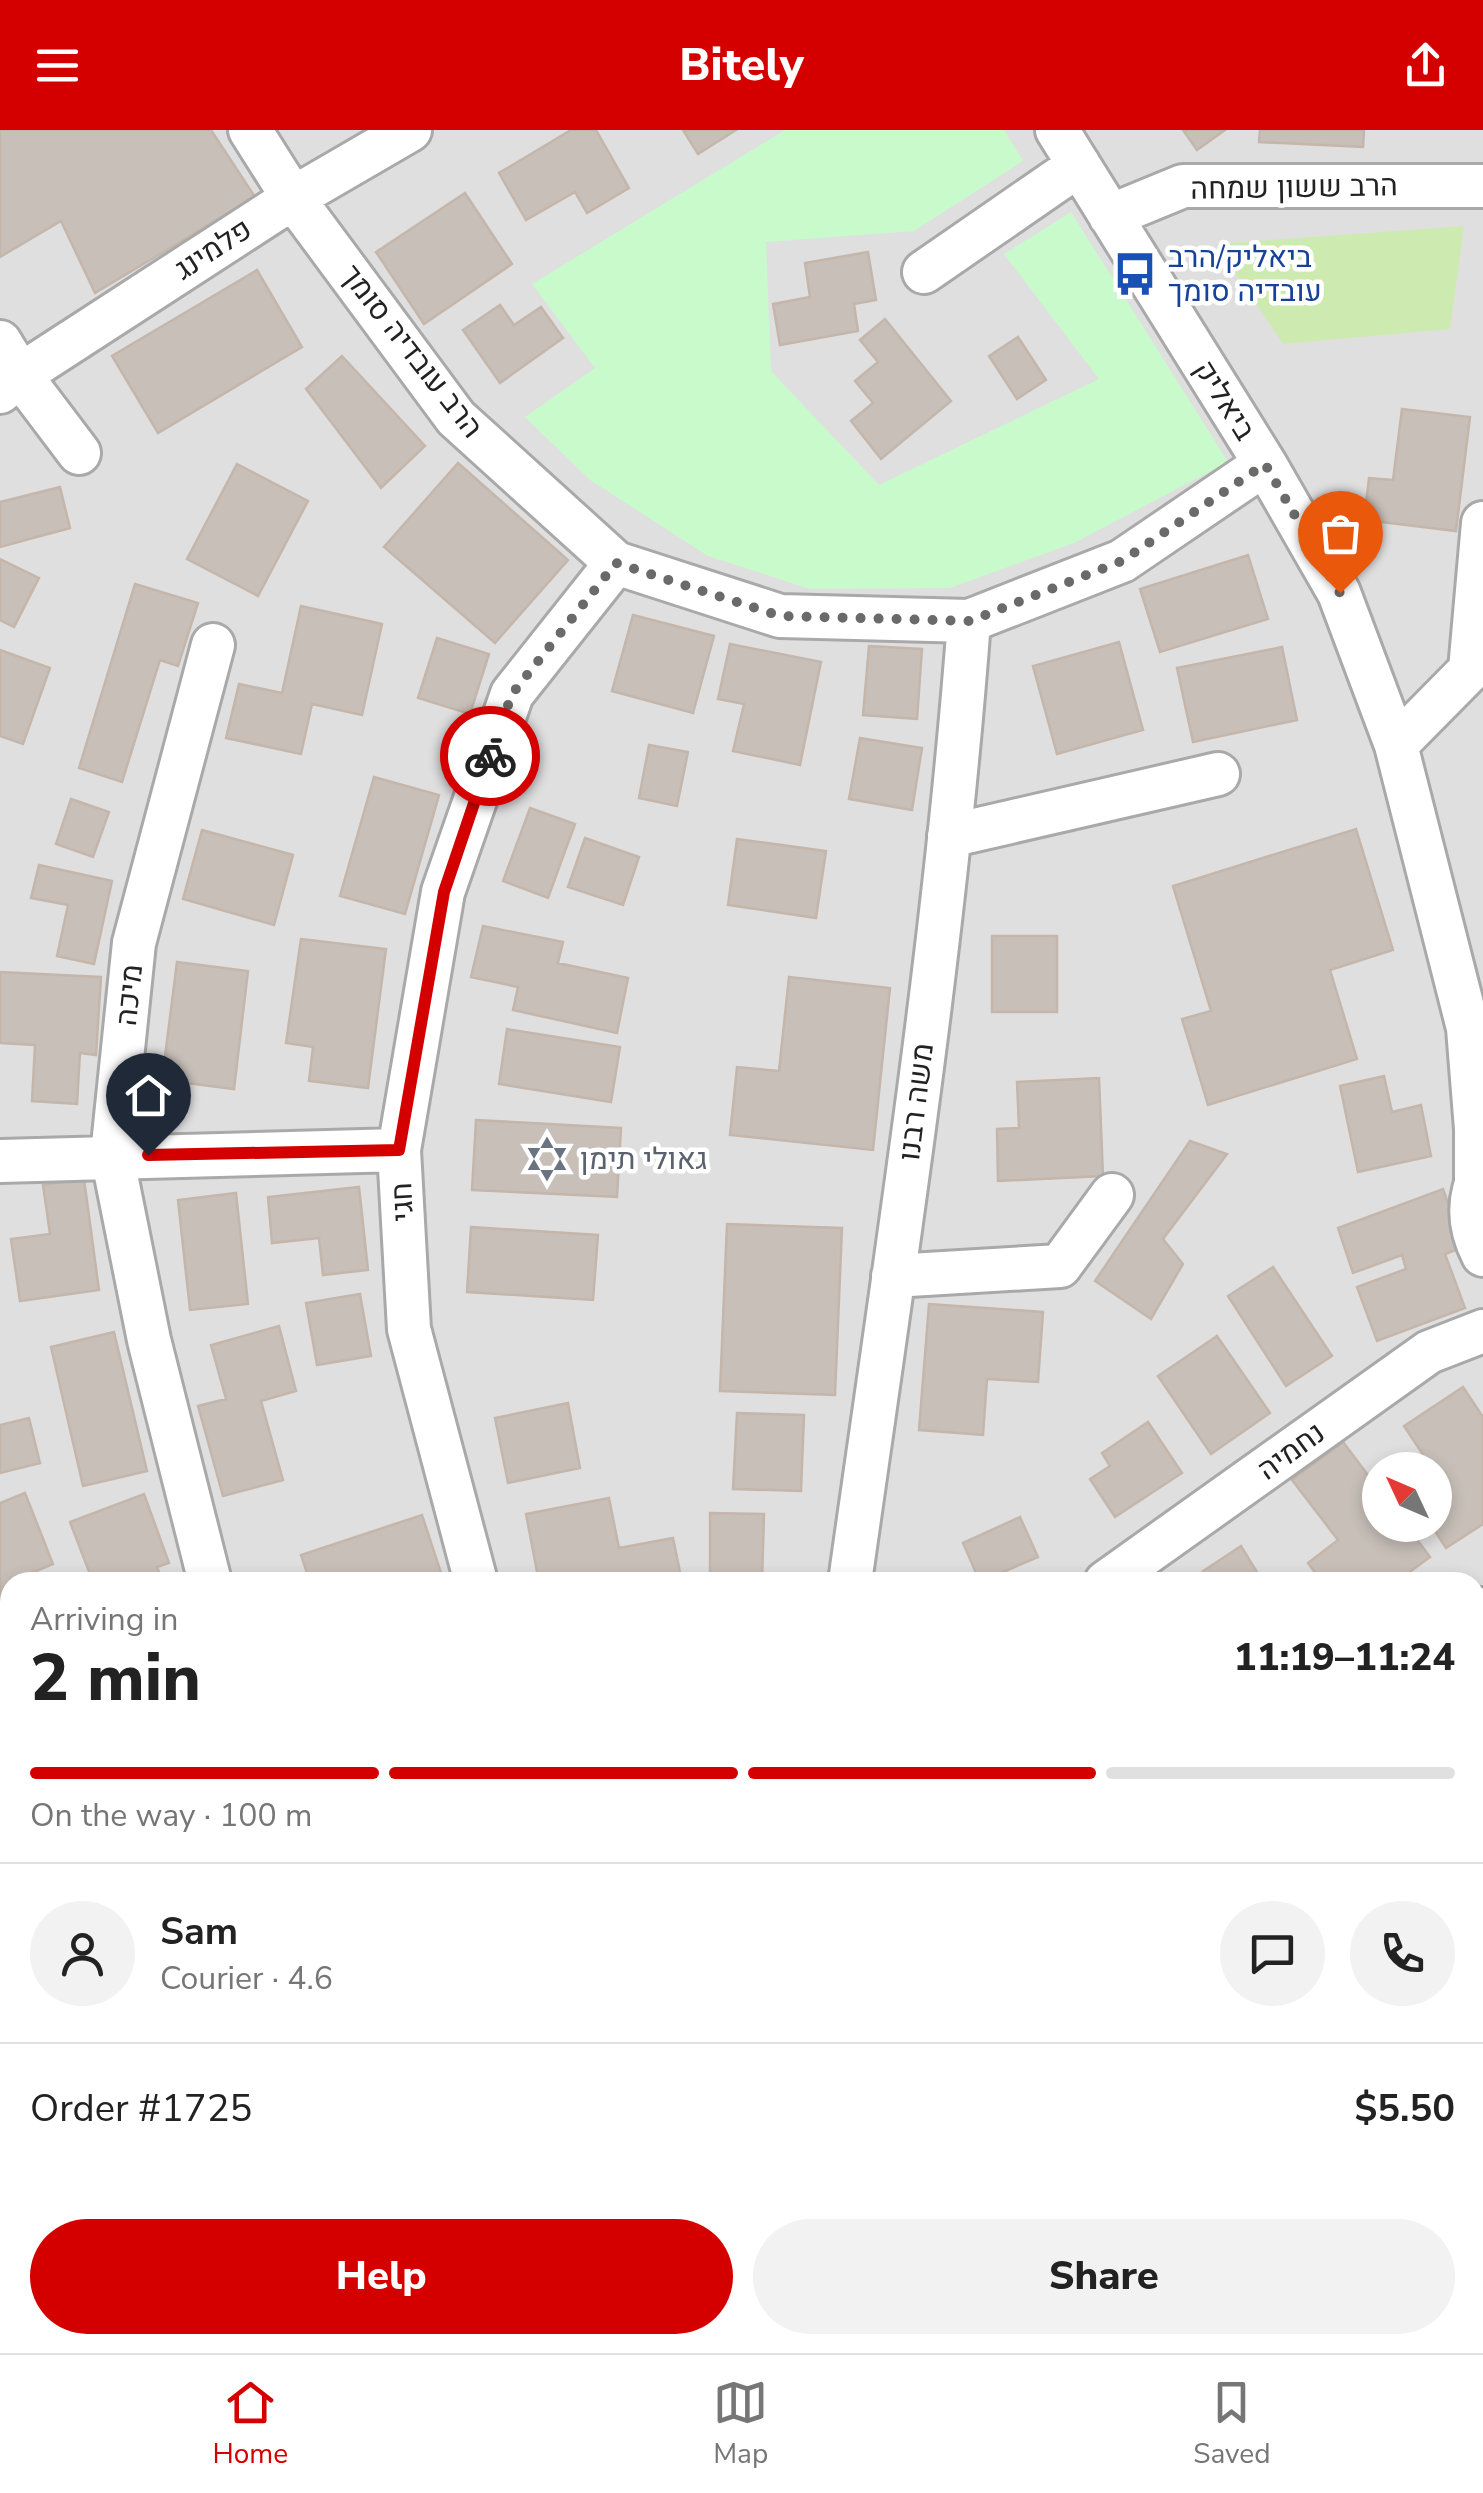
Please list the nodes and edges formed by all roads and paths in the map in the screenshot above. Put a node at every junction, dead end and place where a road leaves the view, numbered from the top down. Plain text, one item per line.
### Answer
1 (250, 130) edge
2 (410, 130) edge
3 (1068, 148) edge
4 (1483, 186) edge
5 (293, 198) junction
6 (1110, 216) junction
7 (924, 272) dead end
8 (5, 370) edge
9 (79, 453) dead end
10 (1265, 464) junction
11 (1483, 523) edge
12 (616, 563) junction
13 (970, 621) junction
14 (213, 645) dead end
15 (1483, 701) edge
16 (1437, 704) junction
17 (1396, 744) junction
18 (1218, 774) dead end
19 (949, 836) junction
20 (1475, 1037) edge
21 (399, 1150) junction
22 (112, 1155) junction
23 (0, 1160) edge
24 (1480, 1173) edge
25 (1112, 1195) dead end
26 (1483, 1255) edge
27 (893, 1276) junction
28 (1483, 1331) edge
29 (207, 1572) edge
30 (473, 1572) edge
31 (851, 1572) edge
32 (1120, 1572) edge

1 - 5 street, הרב עובדיה סומך
2 - 5 street, פלמינג
3 - 6 street, ביאליק
3 - 7 street
4 - 6 street, הרב ששון שמחה
5 - 8 street, פלמינג
5 - 12 street, הרב עובדיה סומך
6 - 10 street, ביאליק
8 - 9 street
10 - 13 street, הרב עובדיה סומך
10 - 17 street, ביאליק
11 - 16 street
12 - 13 street, הרב עובדיה סומך
12 - 21 street, חגי
13 - 19 street, משה רבנו
14 - 22 street, מיכה
15 - 16 street
16 - 17 street
17 - 20 street, ביאליק
18 - 19 street
19 - 27 street, משה רבנו
20 - 24 street, ביאליק
21 - 22 street
21 - 30 street, חגי
22 - 23 street
22 - 29 street, מיכה
24 - 26 street, ביאליק
25 - 27 street
27 - 31 street, משה רבנו
28 - 32 street, נחמיה

